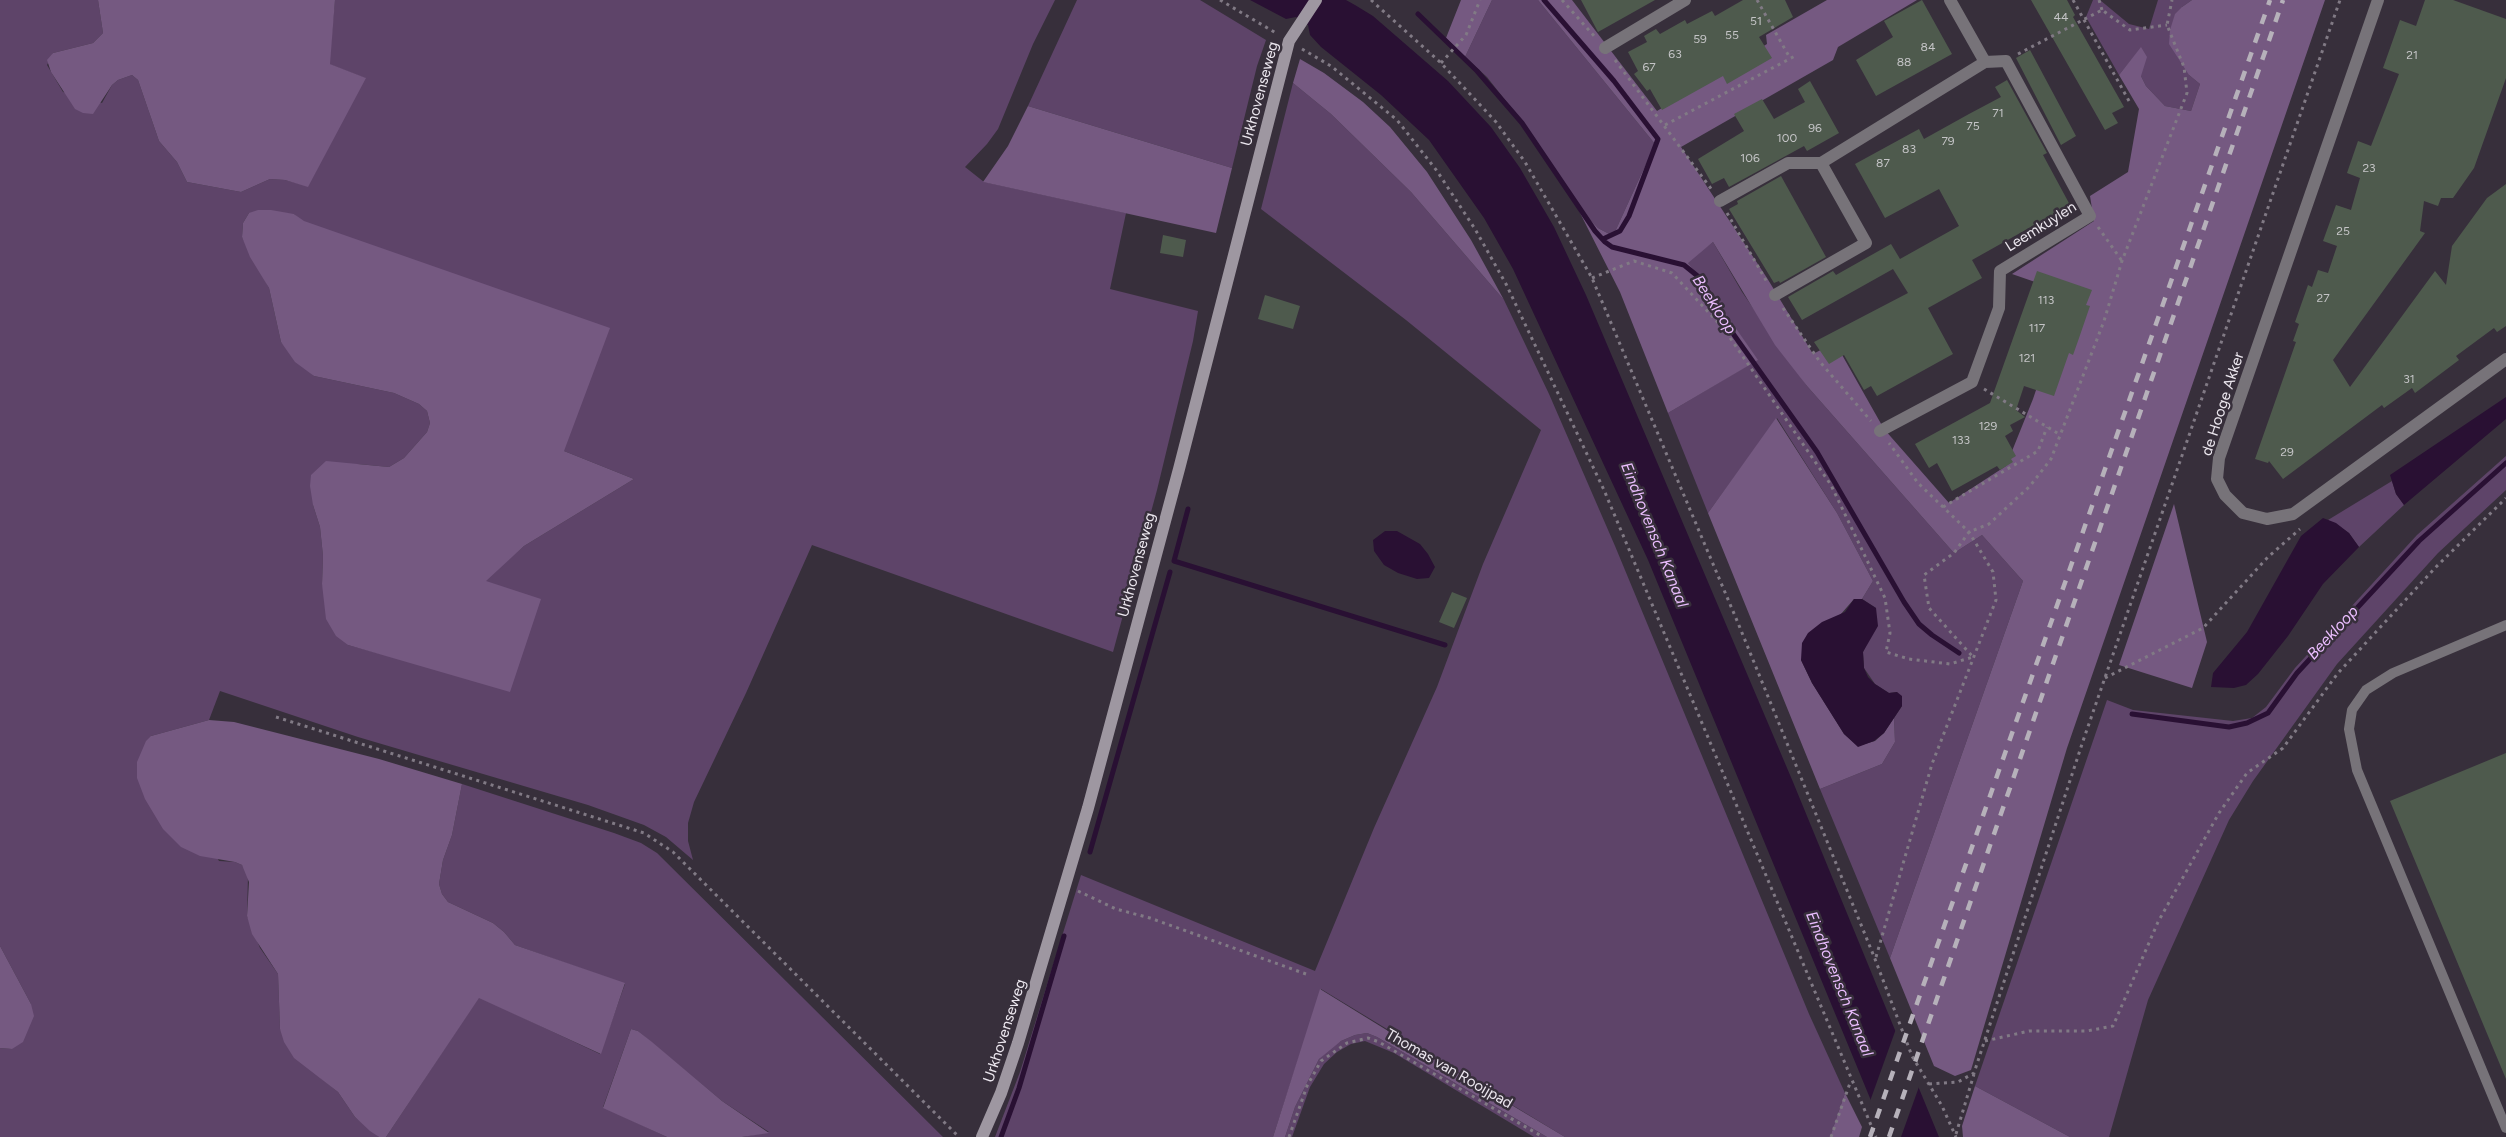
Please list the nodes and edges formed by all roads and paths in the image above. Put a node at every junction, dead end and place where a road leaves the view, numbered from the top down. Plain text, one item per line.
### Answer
1 (1220, 0) edge
2 (1316, 0) edge
3 (1371, 0) edge
4 (1480, 0) edge
5 (1562, 0) edge
6 (1685, 0) edge
7 (1757, 0) edge
8 (1950, 0) edge
9 (2073, 0) edge
10 (2099, 0) edge
11 (2172, 0) edge
12 (2340, 0) edge
13 (2378, 0) edge
14 (2102, 10) junction
15 (2083, 19) junction
16 (2167, 25) junction
17 (1291, 37) junction
18 (1605, 48) junction
19 (1795, 56) dead end
20 (1790, 58) junction
21 (2006, 61) junction
22 (1985, 62) junction
23 (1440, 63) junction
24 (2129, 101) dead end
25 (1665, 125) junction
26 (1821, 163) junction
27 (1720, 201) junction
28 (2090, 216) junction
29 (2122, 261) junction
30 (1592, 278) junction
31 (1774, 295) junction
32 (2506, 359) edge
33 (1972, 382) junction
34 (2047, 427) junction
35 (1880, 431) junction
36 (2059, 434) junction
37 (2506, 498) edge
38 (1943, 507) junction
39 (2305, 526) dead end
40 (1969, 532) junction
41 (2506, 626) edge
42 (1973, 657) junction
43 (2104, 679) junction
44 (276, 717) dead end
45 (1066, 884) junction
46 (1875, 958) junction
47 (1306, 974) dead end
48 (1985, 1041) junction
49 (1974, 1073) junction
50 (1851, 1082) junction
51 (1929, 1084) junction
52 (2506, 1128) edge
53 (1955, 1136) edge
54 (958, 1137) edge
55 (982, 1137) edge
56 (1289, 1137) edge
57 (1543, 1137) edge
58 (1831, 1137) edge
59 (1876, 1137) edge

1 - 17 path
2 - 17 street, Urkhovenseweg
3 - 23 path
4 - 23 path
5 - 18 path
6 - 18 street
7 - 20 path
8 - 22 street
9 - 15 path
10 - 14 path
11 - 16 path
12 - 43 path
13 - 32 street, de Hooge Akker
14 - 15 path
14 - 16 path
15 - 21 path
15 - 24 path
16 - 29 path
17 - 45 street, Urkhovenseweg
17 - 50 path
18 - 25 path
19 - 20 path
20 - 25 path
21 - 22 street
21 - 28 street, Leemkuylen
22 - 26 street
23 - 30 path
25 - 27 path
26 - 27 street
26 - 31 street
27 - 31 path
28 - 29 path
28 - 33 street, Leemkuylen
29 - 36 path
30 - 42 path
30 - 46 path
31 - 35 path
33 - 34 path
33 - 35 street
34 - 36 path
34 - 38 path
35 - 38 path
36 - 40 path
37 - 48 path
38 - 40 path
39 - 43 path
40 - 42 path
40 - 42 path
41 - 52 lane
42 - 46 path
43 - 48 path
44 - 54 path
45 - 47 path
45 - 55 street, Urkhovenseweg
46 - 51 path
48 - 49 path
49 - 51 path
49 - 53 path
50 - 58 path
50 - 59 path
51 - 53 path
56 - 57 path, Thomas van Rooijpad

